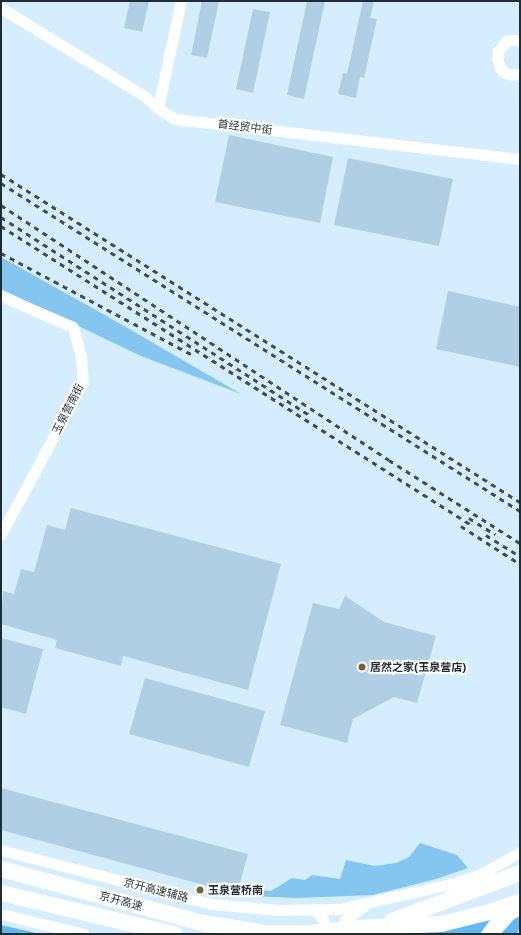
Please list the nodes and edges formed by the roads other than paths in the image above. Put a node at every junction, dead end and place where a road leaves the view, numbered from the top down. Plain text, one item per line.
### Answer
1 (181, 1) edge
2 (1, 8) edge
3 (520, 40) edge
4 (520, 74) edge
5 (158, 108) junction
6 (520, 159) edge
7 (1, 296) edge
8 (1, 534) edge
9 (1, 850) edge
10 (520, 852) edge
11 (1, 869) edge
12 (520, 873) edge
13 (1, 893) edge
14 (371, 902) junction
15 (520, 902) edge
16 (520, 907) edge
17 (314, 909) junction
18 (1, 914) edge
19 (204, 923) junction
20 (373, 927) junction
21 (344, 932) edge
22 (84, 934) edge
23 (174, 934) edge
24 (240, 934) edge
25 (316, 934) edge
26 (490, 934) edge

1 - 5 street
2 - 5 street, 首经贸中街
3 - 4 street
5 - 6 street, 首经贸中街
7 - 8 street, 玉泉营南街
9 - 17 street, 京开高速辅路
10 - 14 street, 京开高速辅路
11 - 19 highway, 京开高速
12 - 20 highway
13 - 23 highway, 京开高速
14 - 17 street, 京开高速辅路
14 - 21 street
15 - 20 highway
16 - 26 highway
17 - 25 street
18 - 22 street
19 - 24 highway, 京开高速
19 - 25 highway
20 - 21 highway
21 - 25 highway

